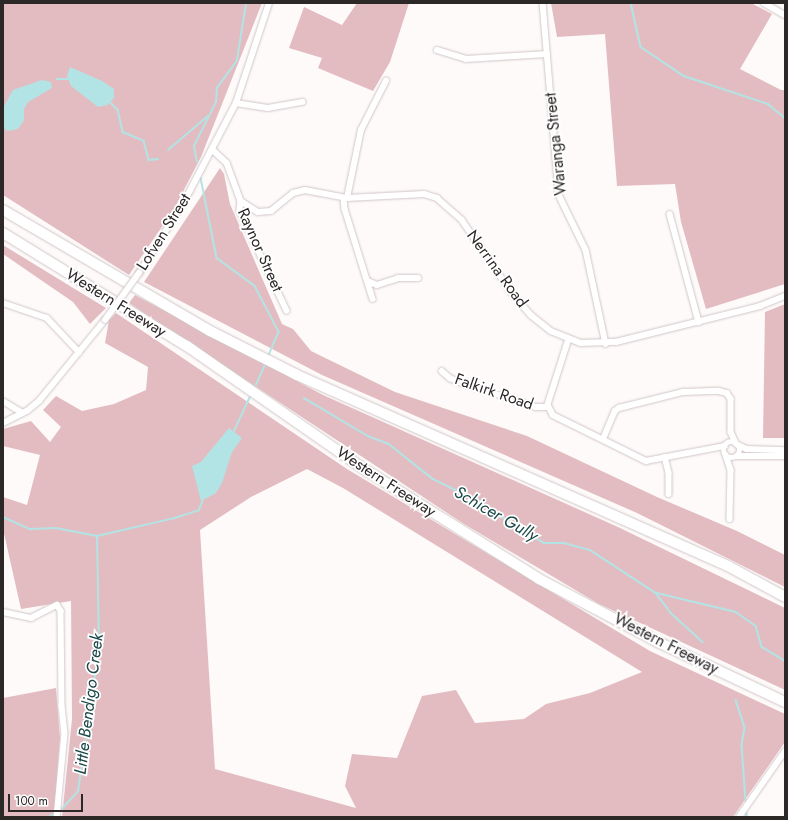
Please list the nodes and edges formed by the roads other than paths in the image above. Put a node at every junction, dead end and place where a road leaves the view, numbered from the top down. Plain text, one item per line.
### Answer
1 (269, 3) edge
2 (543, 3) edge
3 (764, 3) edge
4 (785, 15) edge
5 (437, 50) dead end
6 (547, 54) junction
7 (386, 81) dead end
8 (302, 102) dead end
9 (236, 103) junction
10 (213, 150) junction
11 (345, 198) junction
12 (241, 201) junction
13 (3, 210) edge
14 (670, 214) dead end
15 (3, 233) edge
16 (418, 278) dead end
17 (368, 281) junction
18 (785, 296) edge
19 (373, 299) dead end
20 (3, 303) edge
21 (287, 311) dead end
22 (699, 322) junction
23 (569, 339) junction
24 (604, 344) junction
25 (79, 352) junction
26 (442, 371) dead end
27 (3, 401) edge
28 (548, 407) junction
29 (23, 413) junction
30 (3, 423) edge
31 (731, 428) junction
32 (603, 439) junction
33 (737, 444) junction
34 (725, 445) junction
35 (706, 450) junction
36 (785, 450) edge
37 (725, 455) junction
38 (736, 456) junction
39 (785, 456) edge
40 (665, 457) junction
41 (731, 470) junction
42 (669, 494) dead end
43 (730, 519) dead end
44 (785, 597) edge
45 (3, 612) edge
46 (785, 702) edge
47 (785, 751) edge
48 (57, 817) edge
49 (740, 817) edge

1 - 9 street, Lofven Street
2 - 6 street, Waranga Street
3 - 4 street
5 - 6 street
6 - 24 street, Waranga Street
7 - 11 street
8 - 9 street
9 - 10 street, Lofven Street
10 - 12 street, Raynor Street
10 - 25 street, Lofven Street, bridge
11 - 12 street, Nerrina Road
11 - 17 street
11 - 23 street, Nerrina Road
12 - 21 street, Raynor Street
13 - 44 highway, Western Freeway
14 - 22 street
15 - 46 highway, Western Freeway
16 - 17 street
17 - 19 street
18 - 22 street, Nerrina Road
20 - 25 street
22 - 24 street, Nerrina Road
23 - 24 street, Nerrina Road
23 - 28 street
25 - 29 street, Lofven Street
26 - 28 street, Falkirk Road
27 - 29 street
28 - 32 street
29 - 30 street, Lofven Street
31 - 32 street
31 - 33 street
31 - 34 street
32 - 40 street
33 - 34 street
33 - 36 street
33 - 38 street
34 - 35 street
34 - 37 street
35 - 37 street
35 - 40 street
37 - 38 street
37 - 41 street
38 - 39 street
38 - 41 street
40 - 42 street
41 - 43 street
45 - 48 street
47 - 49 street

